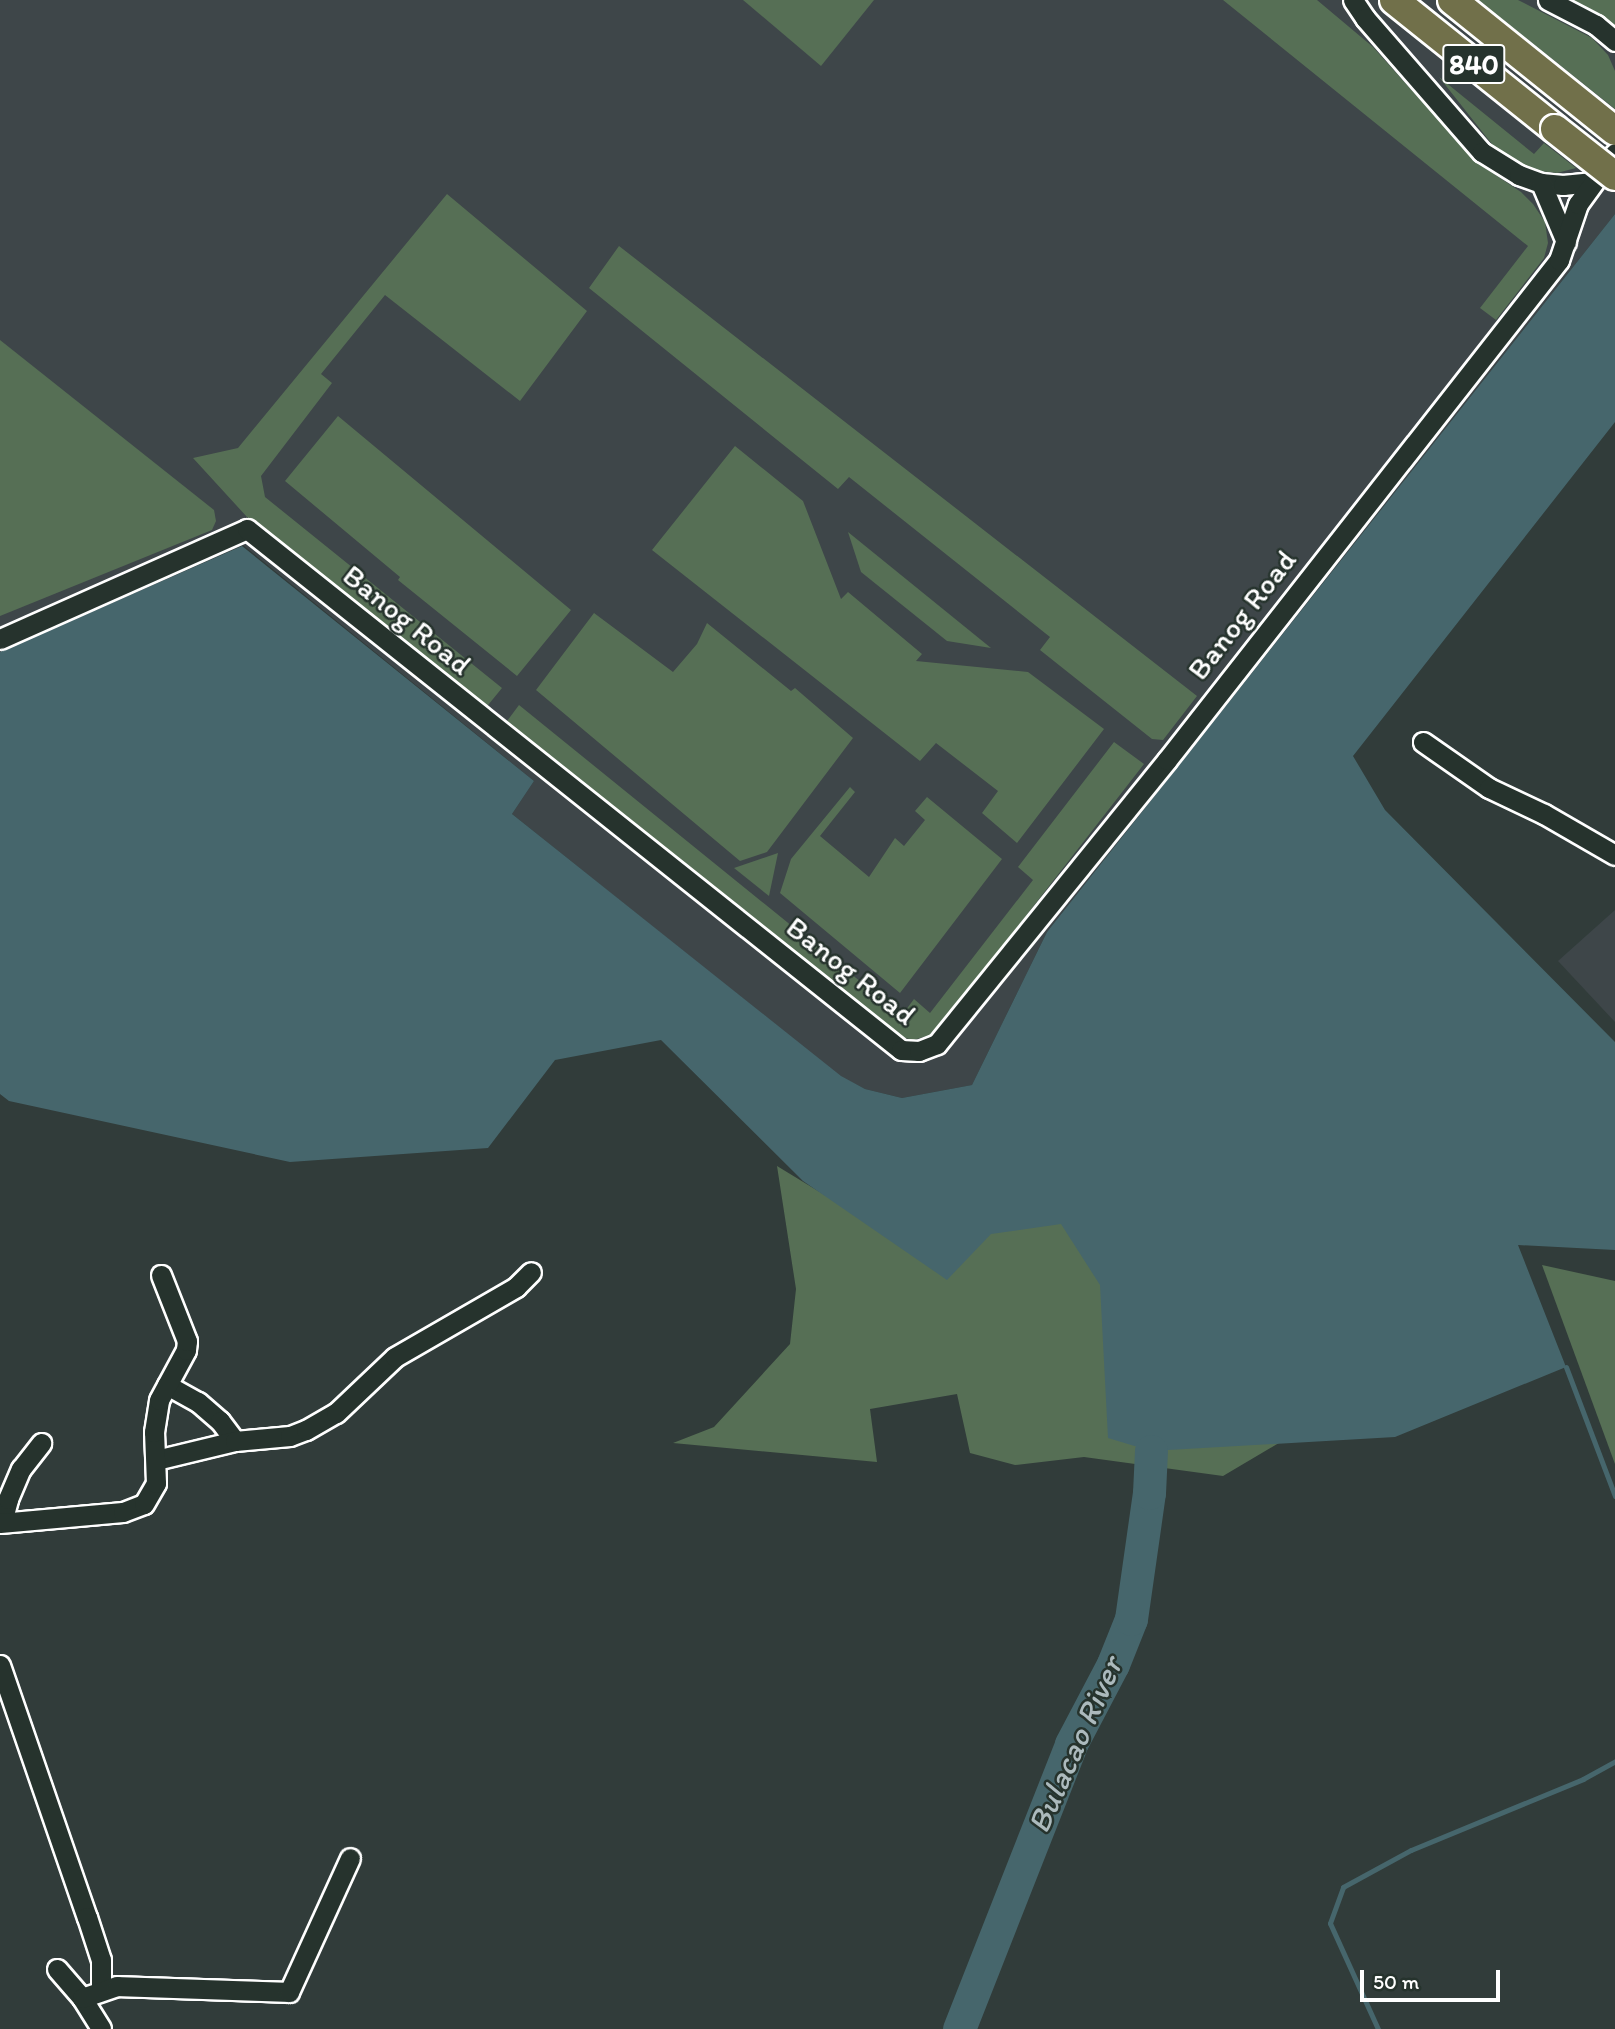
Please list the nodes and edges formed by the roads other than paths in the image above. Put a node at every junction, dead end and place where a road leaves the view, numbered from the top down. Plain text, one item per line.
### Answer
1 (1353, 0) edge
2 (1394, 0) edge
3 (1452, 0) edge
4 (1548, 0) edge
5 (1615, 41) edge
6 (1615, 131) edge
7 (1615, 153) edge
8 (1603, 179) edge
9 (1541, 183) junction
10 (1566, 242) junction
11 (0, 639) edge
12 (1423, 742) dead end
13 (1615, 855) edge
14 (531, 1272) dead end
15 (160, 1275) dead end
16 (167, 1385) junction
17 (235, 1441) junction
18 (41, 1443) dead end
19 (156, 1460) junction
20 (1, 1523) edge
21 (0, 1665) edge
22 (350, 1858) dead end
23 (57, 1969) dead end
24 (101, 1990) junction
25 (82, 1998) junction
26 (101, 2029) edge

1 - 9 street
2 - 8 highway, 840, bridge
3 - 6 highway, 840
4 - 5 street
7 - 8 street, Banog Road
8 - 9 street
8 - 10 street, Banog Road
9 - 10 street
10 - 11 street, Banog Road
12 - 13 street
14 - 17 street
15 - 16 street
16 - 17 street
16 - 19 street
17 - 19 street
18 - 20 street
19 - 20 street
21 - 24 street
22 - 24 street
23 - 25 street
24 - 25 street
25 - 26 street

